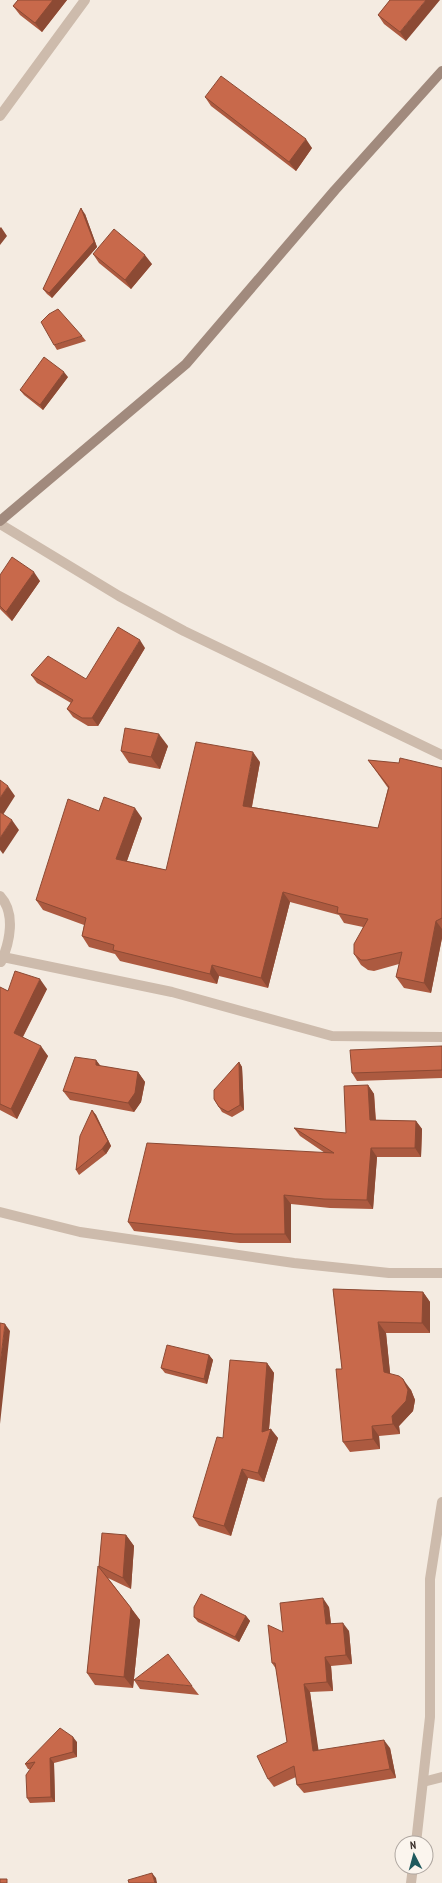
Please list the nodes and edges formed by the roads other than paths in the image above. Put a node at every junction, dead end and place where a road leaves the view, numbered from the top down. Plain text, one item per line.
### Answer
1 (85, 0) edge
2 (442, 71) edge
3 (0, 116) edge
4 (0, 521) edge
5 (0, 524) edge
6 (442, 755) edge
7 (0, 896) edge
8 (1, 960) edge
9 (442, 1037) edge
10 (0, 1212) edge
11 (442, 1273) edge
12 (442, 1502) edge
13 (442, 1777) edge
14 (424, 1782) junction
15 (417, 1835) edge

1 - 3 street
2 - 4 street
5 - 6 street
7 - 8 street
8 - 9 street
10 - 11 street
12 - 14 street
13 - 14 street
14 - 15 street

